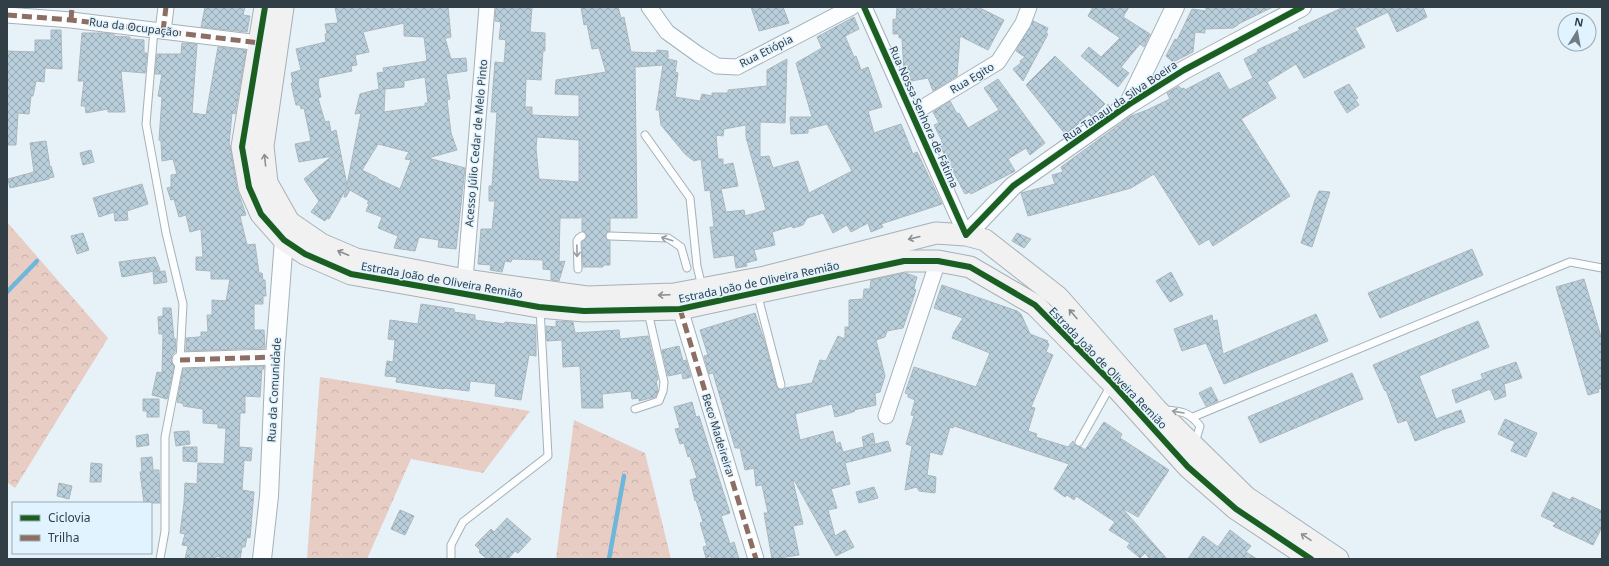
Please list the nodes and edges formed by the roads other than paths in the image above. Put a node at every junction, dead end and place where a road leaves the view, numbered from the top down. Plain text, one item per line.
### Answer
1 (166, 7) edge
2 (265, 7) edge
3 (283, 7) edge
4 (487, 7) edge
5 (650, 7) edge
6 (852, 7) edge
7 (864, 7) edge
8 (1029, 7) edge
9 (1175, 7) edge
10 (1302, 7) edge
11 (71, 14) edge
12 (7, 15) edge
13 (158, 30) junction
14 (260, 43) junction
15 (1128, 105) junction
16 (912, 114) junction
17 (645, 135) dead end
18 (287, 231) junction
19 (936, 233) junction
20 (582, 236) dead end
21 (610, 236) dead end
22 (975, 238) junction
23 (938, 261) junction
24 (970, 267) junction
25 (687, 268) dead end
26 (1602, 268) edge
27 (578, 269) dead end
28 (465, 280) junction
29 (702, 289) junction
30 (757, 293) junction
31 (540, 307) junction
32 (680, 309) junction
33 (647, 310) junction
34 (275, 357) junction
35 (180, 360) junction
36 (1112, 383) junction
37 (781, 385) dead end
38 (635, 409) dead end
39 (1157, 410) junction
40 (886, 416) dead end
41 (1193, 417) junction
42 (1079, 442) dead end
43 (1194, 447) junction
44 (160, 559) edge
45 (262, 559) edge
46 (451, 559) edge
47 (756, 559) edge
48 (1311, 559) edge
49 (1338, 559) edge

1 - 13 street
2 - 14 main road, Estrada João de Oliveira Remião
18 -> 3 main road, Estrada João de Oliveira Remião
4 - 28 street, Acesso Júlio Cedar de Melo Pinto
5 - 6 street, Rua Etiópia
7 - 16 street, Rua Nossa Senhora de Fátima
8 - 16 street, Rua Egito
9 - 15 street
10 - 15 street, Rua Tanaui da Silva Boeira
11 - 12 street, Rua da Ocupação
11 - 13 street, Rua da Ocupação
13 - 14 street, Rua da Ocupação
13 - 35 lane
14 - 18 main road, Estrada João de Oliveira Remião
15 - 22 street, Rua Tanaui da Silva Boeira
16 - 22 street, Rua Nossa Senhora de Fátima
17 - 29 lane
28 -> 18 main road, Estrada João de Oliveira Remião
18 - 31 main road, Estrada João de Oliveira Remião
18 - 34 street, Rua da Comunidade
19 - 22 main road, Estrada João de Oliveira Remião
19 - 23 main road
19 -> 29 main road, Estrada João de Oliveira Remião
20 -> 27 lane
25 -> 21 lane
22 - 24 main road
39 -> 22 main road, Estrada João de Oliveira Remião
23 - 24 main road, Estrada João de Oliveira Remião
23 - 30 main road, Estrada João de Oliveira Remião
23 - 40 street
24 - 36 main road, Estrada João de Oliveira Remião
26 - 41 lane
29 -> 28 main road, Estrada João de Oliveira Remião
30 - 32 main road, Estrada João de Oliveira Remião
30 - 37 lane
31 - 33 main road, Estrada João de Oliveira Remião
31 - 46 lane
32 - 33 main road, Estrada João de Oliveira Remião
32 - 47 street, Beco Madeireira
33 - 38 lane
34 - 35 street
34 - 45 street, Rua da Comunidade
35 - 44 lane
36 - 42 lane
36 - 48 main road, Estrada João de Oliveira Remião
41 -> 39 lane
39 - 43 main road, Estrada João de Oliveira Remião
41 - 43 lane
49 -> 43 main road, Estrada João de Oliveira Remião

